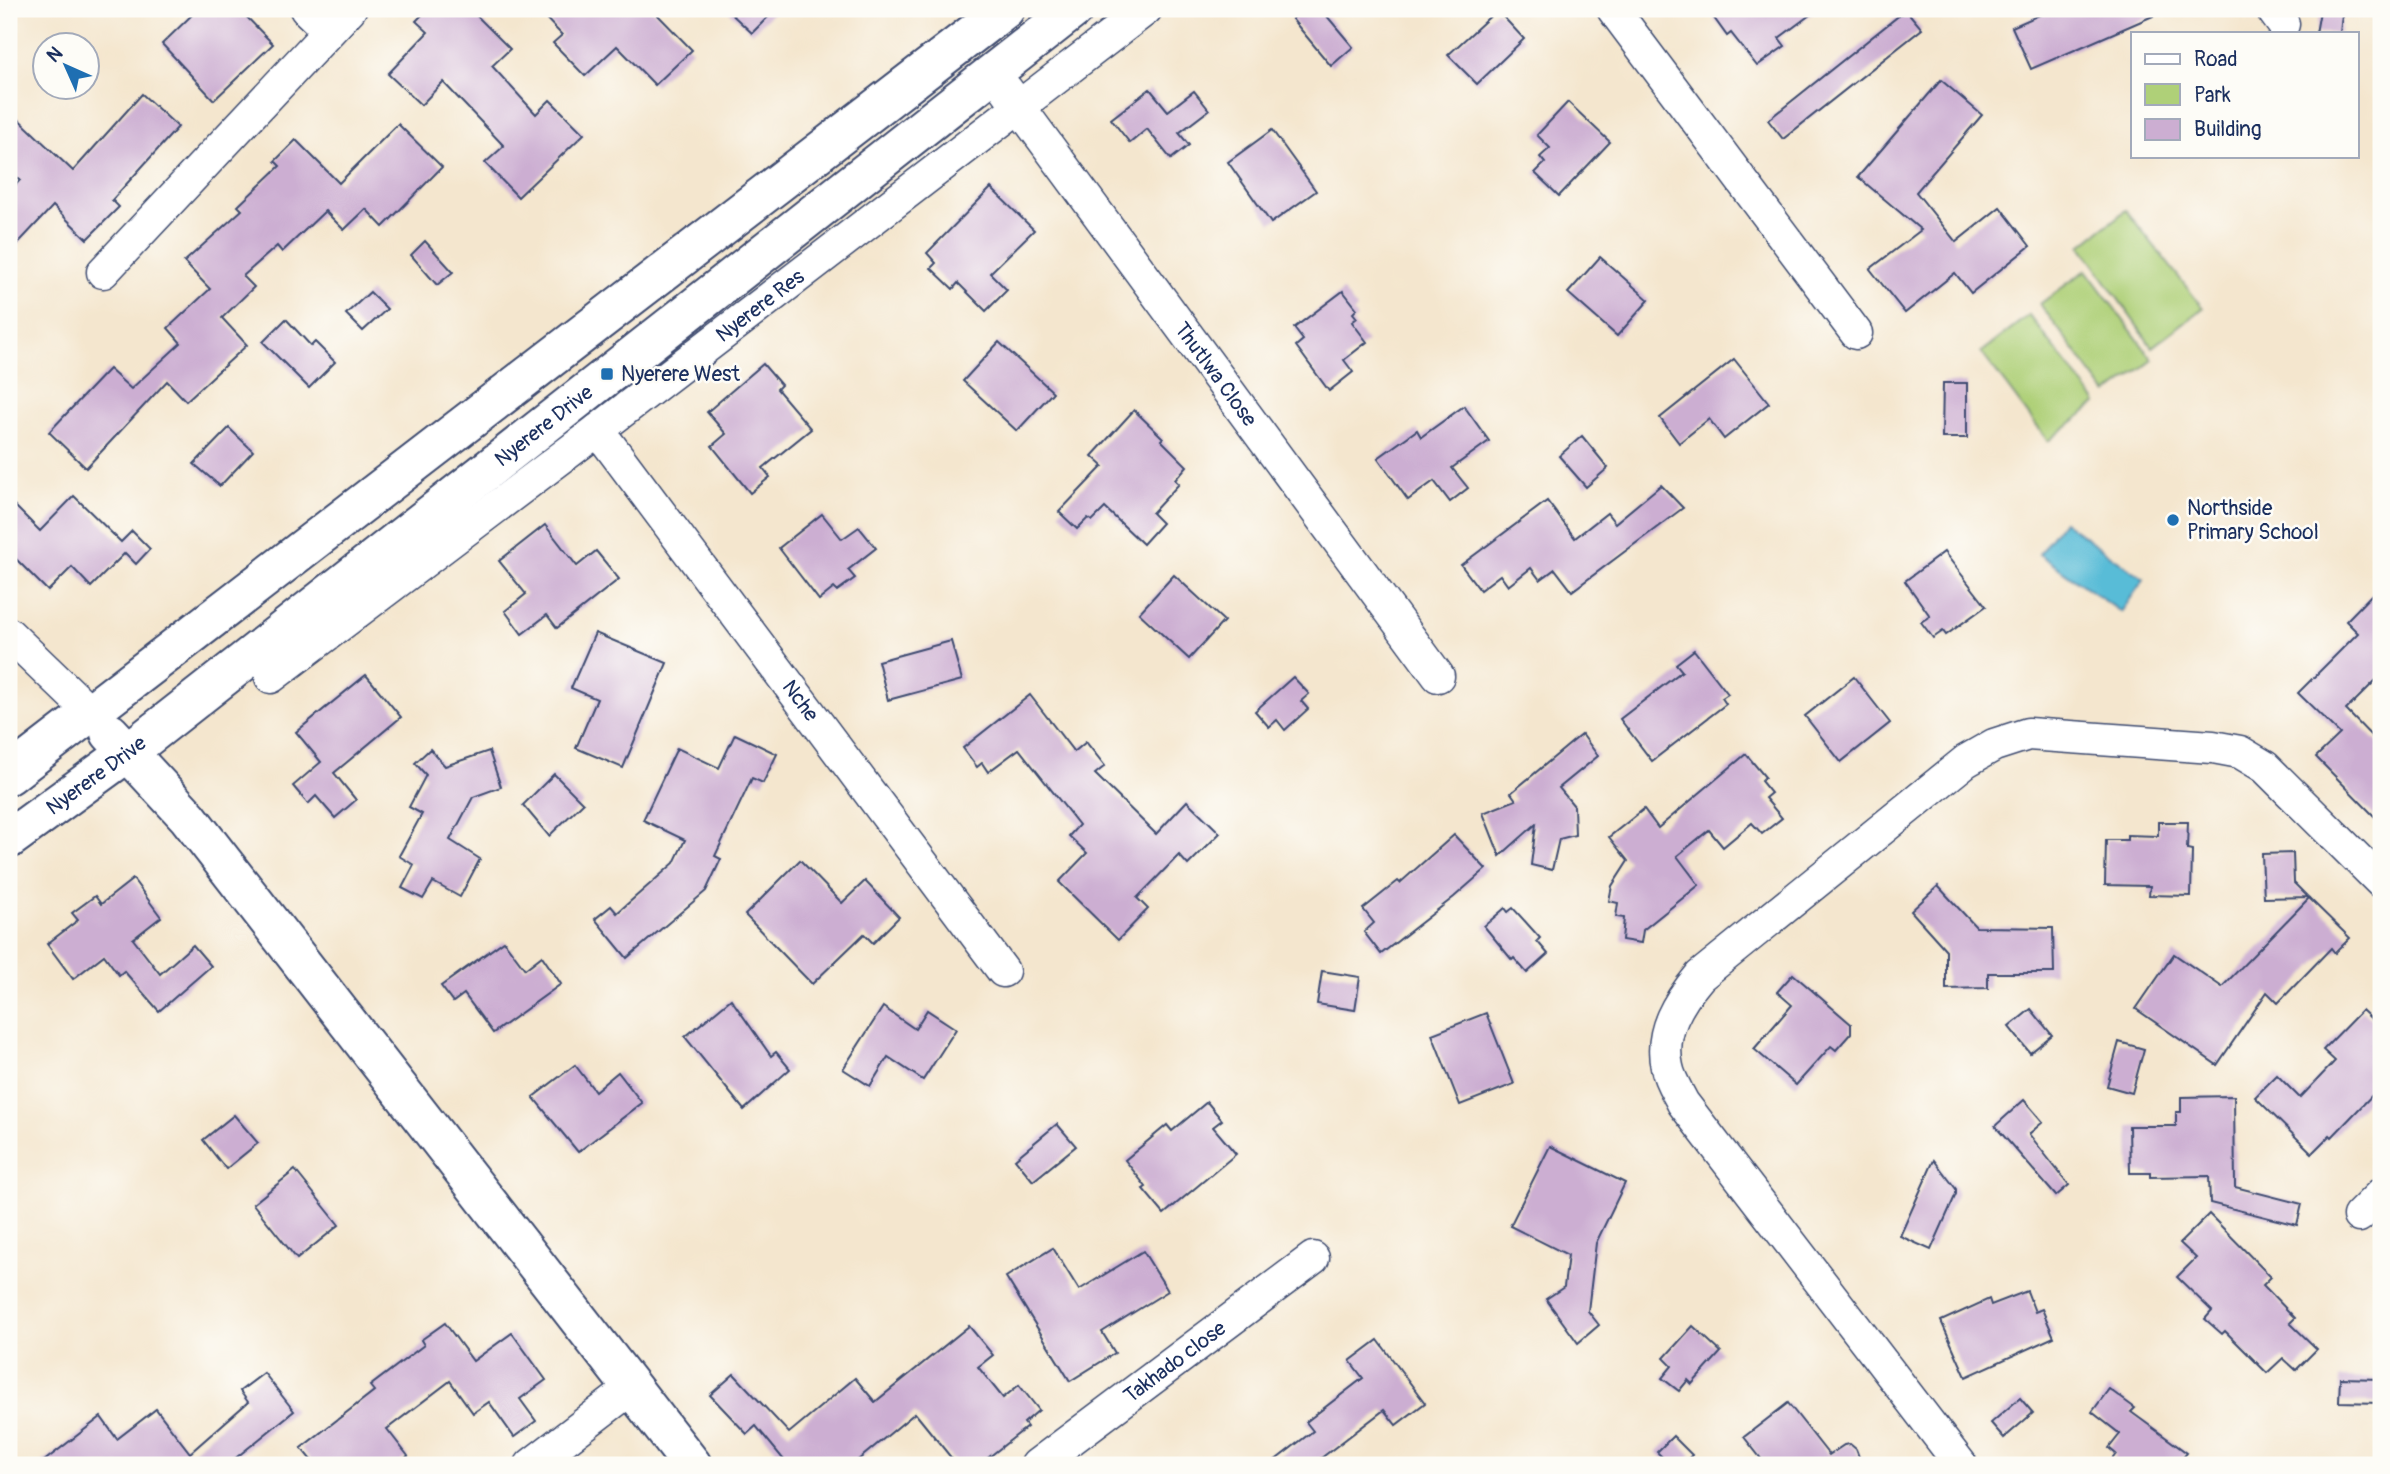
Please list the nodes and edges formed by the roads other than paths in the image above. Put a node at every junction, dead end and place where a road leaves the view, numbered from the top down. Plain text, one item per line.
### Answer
1 (350, 9) edge
2 (1005, 9) edge
3 (1074, 9) edge
4 (1146, 9) edge
5 (1613, 9) edge
6 (317, 20) edge
7 (991, 72) junction
8 (1019, 104) junction
9 (103, 272) dead end
10 (1856, 333) dead end
11 (598, 429) junction
12 (9, 634) edge
13 (1438, 676) dead end
14 (271, 677) dead end
15 (90, 712) junction
16 (127, 753) junction
17 (9, 775) edge
18 (9, 839) edge
19 (2381, 882) edge
20 (1003, 971) dead end
21 (1313, 1258) dead end
22 (634, 1387) junction
23 (689, 1464) edge
24 (531, 1465) edge
25 (1037, 1465) edge
26 (1961, 1465) edge

1 - 6 street
2 - 15 main road
3 - 7 main road, Nyerere Drive
4 - 8 street, Nyerere Res
5 - 10 street
6 - 9 street
7 - 8 street, Thutlwa Close
7 - 16 main road, Nyerere Drive
8 - 11 street, Nyerere Res
8 - 13 street, Thutlwa Close
11 - 14 street, Nyerere Res
11 - 20 street, Nche
12 - 15 street
15 - 16 main road
15 - 17 main road
16 - 18 main road, Nyerere Drive
16 - 22 main road
19 - 26 street
21 - 25 street, Takhado close
22 - 23 main road
22 - 24 street

